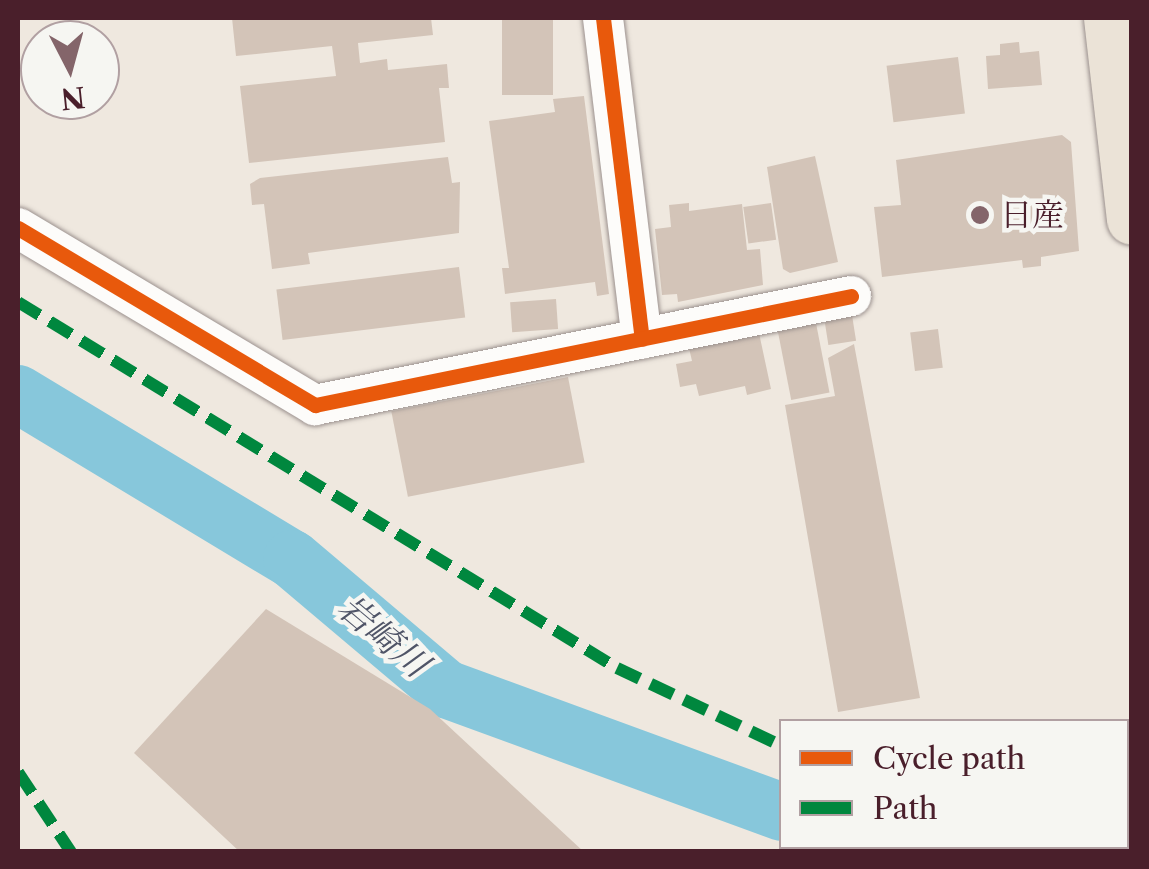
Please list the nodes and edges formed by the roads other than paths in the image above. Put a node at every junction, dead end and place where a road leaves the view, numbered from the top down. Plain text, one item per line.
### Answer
1 (603, 18) edge
2 (1109, 18) edge
3 (1132, 220) edge
4 (18, 228) edge
5 (850, 296) dead end
6 (642, 338) junction

1 - 6 street
2 - 3 main road
4 - 6 street
5 - 6 street

